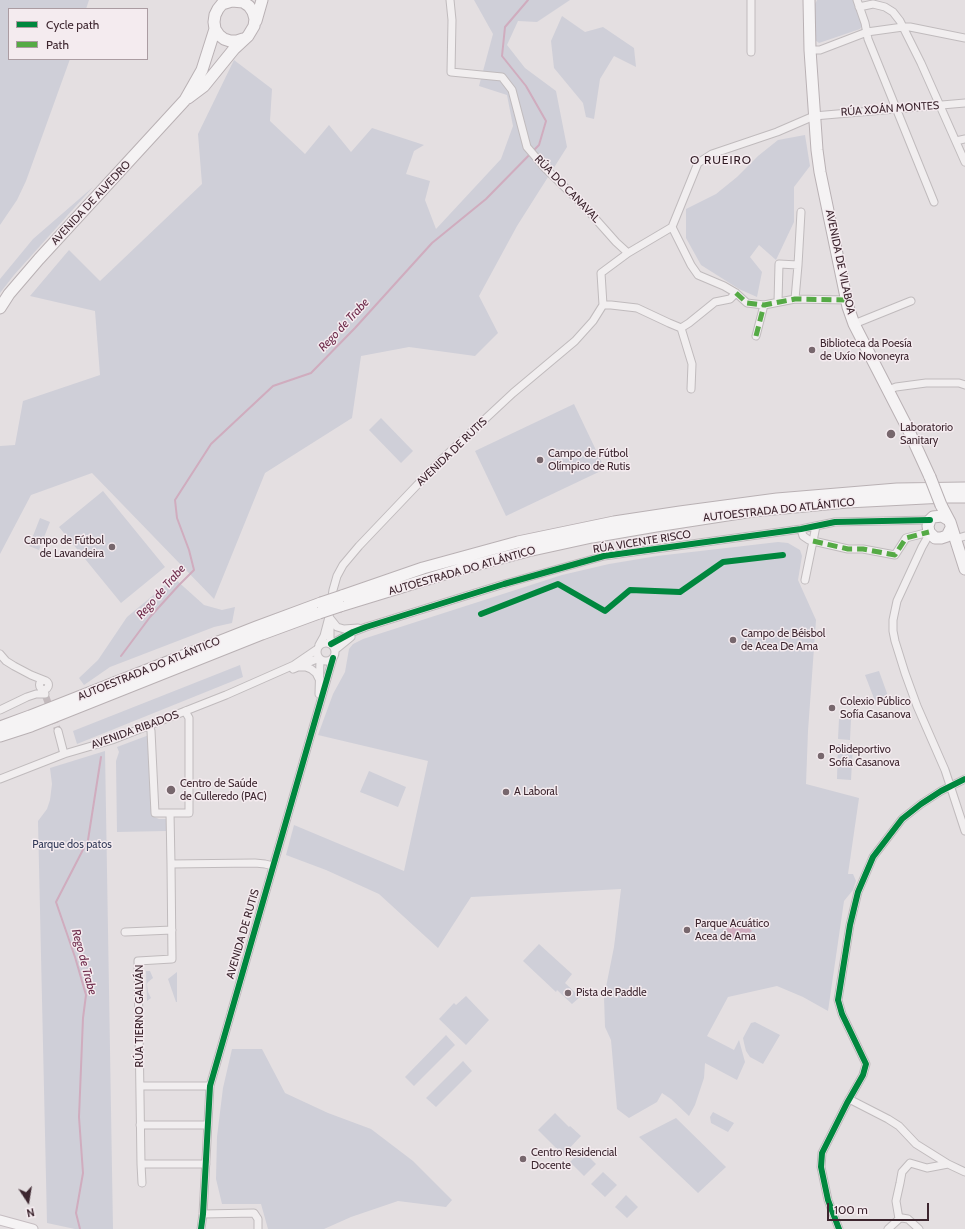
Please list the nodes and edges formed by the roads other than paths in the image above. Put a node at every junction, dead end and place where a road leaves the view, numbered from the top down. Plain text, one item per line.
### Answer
1 (262, 0) edge
2 (450, 0) edge
3 (751, 0) edge
4 (809, 0) edge
5 (227, 2) edge
6 (858, 4) edge
7 (254, 26) junction
8 (903, 27) junction
9 (215, 29) junction
10 (867, 32) junction
11 (965, 38) edge
12 (243, 39) junction
13 (810, 50) junction
14 (750, 52) dead end
15 (185, 100) junction
16 (965, 103) edge
17 (940, 106) junction
18 (896, 110) junction
19 (814, 116) junction
20 (965, 139) edge
21 (956, 141) junction
22 (965, 162) edge
23 (934, 202) dead end
24 (801, 212) dead end
25 (672, 227) junction
26 (628, 253) junction
27 (798, 265) junction
28 (736, 293) junction
29 (795, 299) junction
30 (847, 300) junction
31 (778, 302) junction
32 (911, 302) dead end
33 (603, 305) junction
34 (764, 305) junction
35 (0, 308) edge
36 (854, 324) junction
37 (681, 328) junction
38 (756, 336) dead end
39 (965, 384) edge
40 (690, 389) dead end
41 (888, 390) junction
42 (965, 488) edge
43 (965, 497) edge
44 (945, 517) junction
45 (816, 526) junction
46 (801, 529) junction
47 (932, 532) junction
48 (959, 540) edge
49 (813, 541) junction
50 (965, 569) edge
51 (804, 580) dead end
52 (341, 601) junction
53 (323, 611) junction
54 (366, 627) junction
55 (332, 646) junction
56 (318, 648) junction
57 (0, 654) edge
58 (332, 658) junction
59 (320, 659) junction
60 (297, 668) junction
61 (268, 677) junction
62 (320, 680) junction
63 (319, 702) junction
64 (0, 710) edge
65 (186, 711) junction
66 (149, 726) junction
67 (0, 727) edge
68 (58, 731) tunnel mouth
69 (0, 736) edge
70 (64, 754) junction
71 (0, 779) edge
72 (965, 779) edge
73 (951, 786) junction
74 (170, 813) junction
75 (965, 831) edge
76 (171, 864) junction
77 (273, 866) junction
78 (172, 930) junction
79 (125, 932) dead end
80 (140, 1086) junction
81 (210, 1086) junction
82 (849, 1099) junction
83 (208, 1124) junction
84 (140, 1125) junction
85 (141, 1164) junction
86 (206, 1164) junction
87 (948, 1164) junction
88 (965, 1172) edge
89 (142, 1183) dead end
90 (203, 1217) junction
91 (899, 1219) junction
92 (0, 1220) edge
93 (33, 1229) edge
94 (202, 1229) edge
95 (258, 1229) edge
96 (840, 1229) edge
97 (888, 1229) edge
98 (919, 1229) edge

1 - 7 highway
2 - 26 street, RÚA DO CANAVAL
3 - 14 street
4 - 13 highway, AVENIDA DE VILABOA
5 - 7 highway
5 - 9 highway
6 - 8 street
6 - 10 street
7 - 12 highway
8 - 10 street
8 - 11 street
8 - 17 street
9 - 12 highway
9 - 15 highway, AVENIDA DE ALVEDRO
10 - 13 street
10 - 18 street
12 - 15 highway, AVENIDA DE ALVEDRO
13 - 19 highway, AVENIDA DE VILABOA
15 - 35 highway, AVENIDA DE ALVEDRO
16 - 17 street, RÚA XOÁN MONTES
17 - 18 street, RÚA XOÁN MONTES
17 - 21 street
18 - 19 street, RÚA XOÁN MONTES
18 - 23 street
19 - 25 street, RÚA XOÁN MONTES
19 - 30 highway, AVENIDA DE VILABOA
20 - 21 street
21 - 22 street
24 - 27 street
25 - 26 street
25 - 28 street
26 - 33 street
27 - 29 street
27 - 31 street
28 - 34 street
28 - 37 street
29 - 30 street
29 - 31 street
30 - 36 highway, AVENIDA DE VILABOA
31 - 34 street
32 - 36 street
33 - 37 street
33 - 53 street, AVENIDA DE RUTIS
34 - 38 street
36 - 41 highway, AVENIDA DE VILABOA
37 - 40 street
39 - 41 street
41 - 44 highway, AVENIDA DE VILABOA, bridge
42 - 52 highway, AUTOESTRADA DO ATLÁNTICO
43 - 52 highway, AUTOESTRADA DO ATLÁNTICO
44 - 47 highway
44 - 47 highway
44 - 48 highway, AVENIDA DE VILABOA
45 - 46 street, RÚA VICENTE RISCO
45 - 47 street, RÚA VICENTE RISCO
45 - 49 street
46 - 49 street
46 - 54 street, RÚA VICENTE RISCO
47 - 48 highway
47 - 49 street
47 - 73 street
48 - 50 highway, AVENIDA DE VILABOA
49 - 51 street
52 - 53 highway, bridge
53 - 54 street
53 - 55 street, AVENIDA DE RUTIS
53 - 56 street, AVENIDA DE RUTIS
53 - 67 highway, AUTOESTRADA DO ATLÁNTICO
53 - 69 highway, AUTOESTRADA DO ATLÁNTICO
54 - 55 street, RÚA VICENTE RISCO
55 - 56 street
55 - 58 street
56 - 59 street
56 - 61 street, AVENIDA RIBADOS
57 - 64 street
58 - 59 street
58 - 63 street, AVENIDA DE RUTIS
59 - 60 street, AVENIDA RIBADOS
59 - 62 street, AVENIDA DE RUTIS
60 - 61 street, AVENIDA RIBADOS
60 - 62 street
61 - 65 street, AVENIDA RIBADOS
62 - 63 street, AVENIDA DE RUTIS
63 - 77 street, AVENIDA DE RUTIS
65 - 66 street, AVENIDA RIBADOS
65 - 74 street
66 - 70 street, AVENIDA RIBADOS
66 - 74 street
68 - 70 street
70 - 71 street, AVENIDA RIBADOS
72 - 73 street
73 - 75 street
73 - 82 street
74 - 76 street, RÚA TIERNO GALVÁN
76 - 77 street
76 - 78 street, RÚA TIERNO GALVÁN
77 - 81 street, AVENIDA DE RUTIS
78 - 79 street
78 - 80 street, RÚA TIERNO GALVÁN
80 - 81 street
80 - 84 street, RÚA TIERNO GALVÁN
81 - 83 street, AVENIDA DE RUTIS
82 - 87 street
82 - 96 street
83 - 84 street
83 - 86 street, AVENIDA DE RUTIS
84 - 85 street, RÚA TIERNO GALVÁN
85 - 86 street
85 - 89 street, RÚA TIERNO GALVÁN
86 - 90 street, AVENIDA DE RUTIS
87 - 88 street
87 - 91 street
90 - 94 street, AVENIDA DE RUTIS
90 - 95 street
91 - 97 street
91 - 98 street
92 - 93 main road

